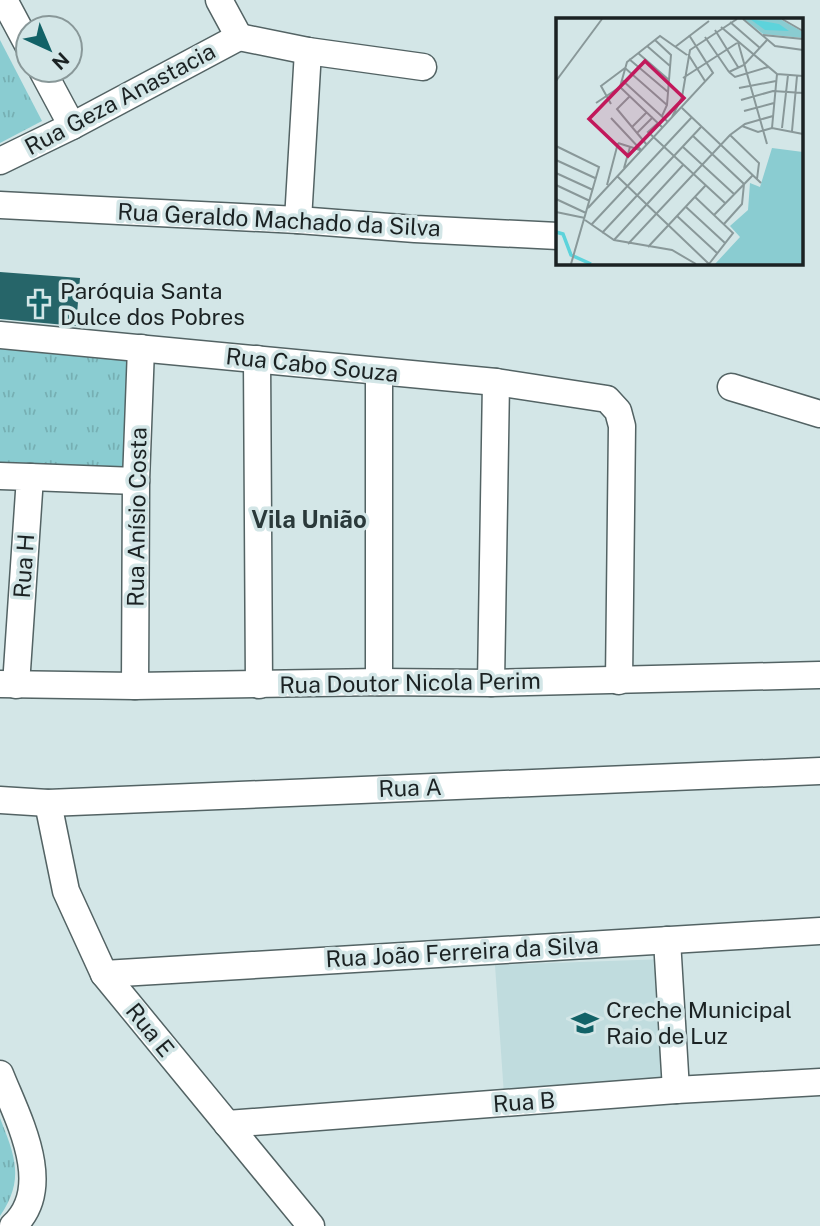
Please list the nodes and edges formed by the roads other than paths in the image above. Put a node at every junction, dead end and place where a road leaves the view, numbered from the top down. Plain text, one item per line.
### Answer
1 (4, 0) edge
2 (219, 0) edge
3 (14, 19) edge
4 (239, 37) junction
5 (308, 51) junction
6 (422, 67) dead end
7 (50, 84) edge
8 (72, 126) junction
9 (0, 161) edge
10 (0, 205) edge
11 (298, 220) junction
12 (556, 236) edge
13 (0, 335) edge
14 (141, 348) junction
15 (257, 359) junction
16 (379, 372) junction
17 (496, 382) junction
18 (730, 387) dead end
19 (820, 414) edge
20 (0, 476) edge
21 (30, 477) junction
22 (136, 481) junction
23 (820, 674) edge
24 (618, 681) junction
25 (379, 682) junction
26 (491, 683) junction
27 (8, 684) edge
28 (259, 685) junction
29 (135, 686) junction
30 (820, 771) edge
31 (0, 800) edge
32 (48, 803) junction
33 (820, 932) edge
34 (667, 940) junction
35 (104, 974) junction
36 (0, 1074) edge
37 (820, 1082) edge
38 (676, 1090) junction
39 (227, 1124) junction
40 (22, 1223) edge
41 (311, 1226) edge

1 - 3 street
2 - 4 street
4 - 5 street
4 - 8 street, Rua Geza Anastacia
5 - 6 street
5 - 11 street
7 - 8 street
8 - 9 street, Rua Geza Anastacia
10 - 11 street, Rua Geraldo Machado da Silva
11 - 12 street, Rua Geraldo Machado da Silva
13 - 14 street, Rua Cabo Souza
14 - 15 street, Rua Cabo Souza
14 - 22 street, Rua Anísio Costa
15 - 16 street, Rua Cabo Souza
15 - 28 street
16 - 17 street, Rua Cabo Souza
16 - 25 street
17 - 24 street, Rua Cabo Souza
17 - 26 street
18 - 19 street
20 - 21 street
21 - 22 street
21 - 27 street, Rua H
22 - 29 street, Rua Anísio Costa
23 - 24 street, Rua Doutor Nicola Perim
24 - 26 street, Rua Doutor Nicola Perim
25 - 26 street, Rua Doutor Nicola Perim
25 - 28 street, Rua Doutor Nicola Perim
27 - 29 street, Rua Doutor Nicola Perim
28 - 29 street, Rua Doutor Nicola Perim
30 - 32 street, Rua A
31 - 32 street, Rua A
32 - 35 street, Rua E
33 - 34 street, Rua João Ferreira da Silva
34 - 35 street, Rua João Ferreira da Silva
34 - 38 street
35 - 39 street, Rua E
36 - 40 street
37 - 38 street, Rua B
38 - 39 street, Rua B
39 - 41 street, Rua E

